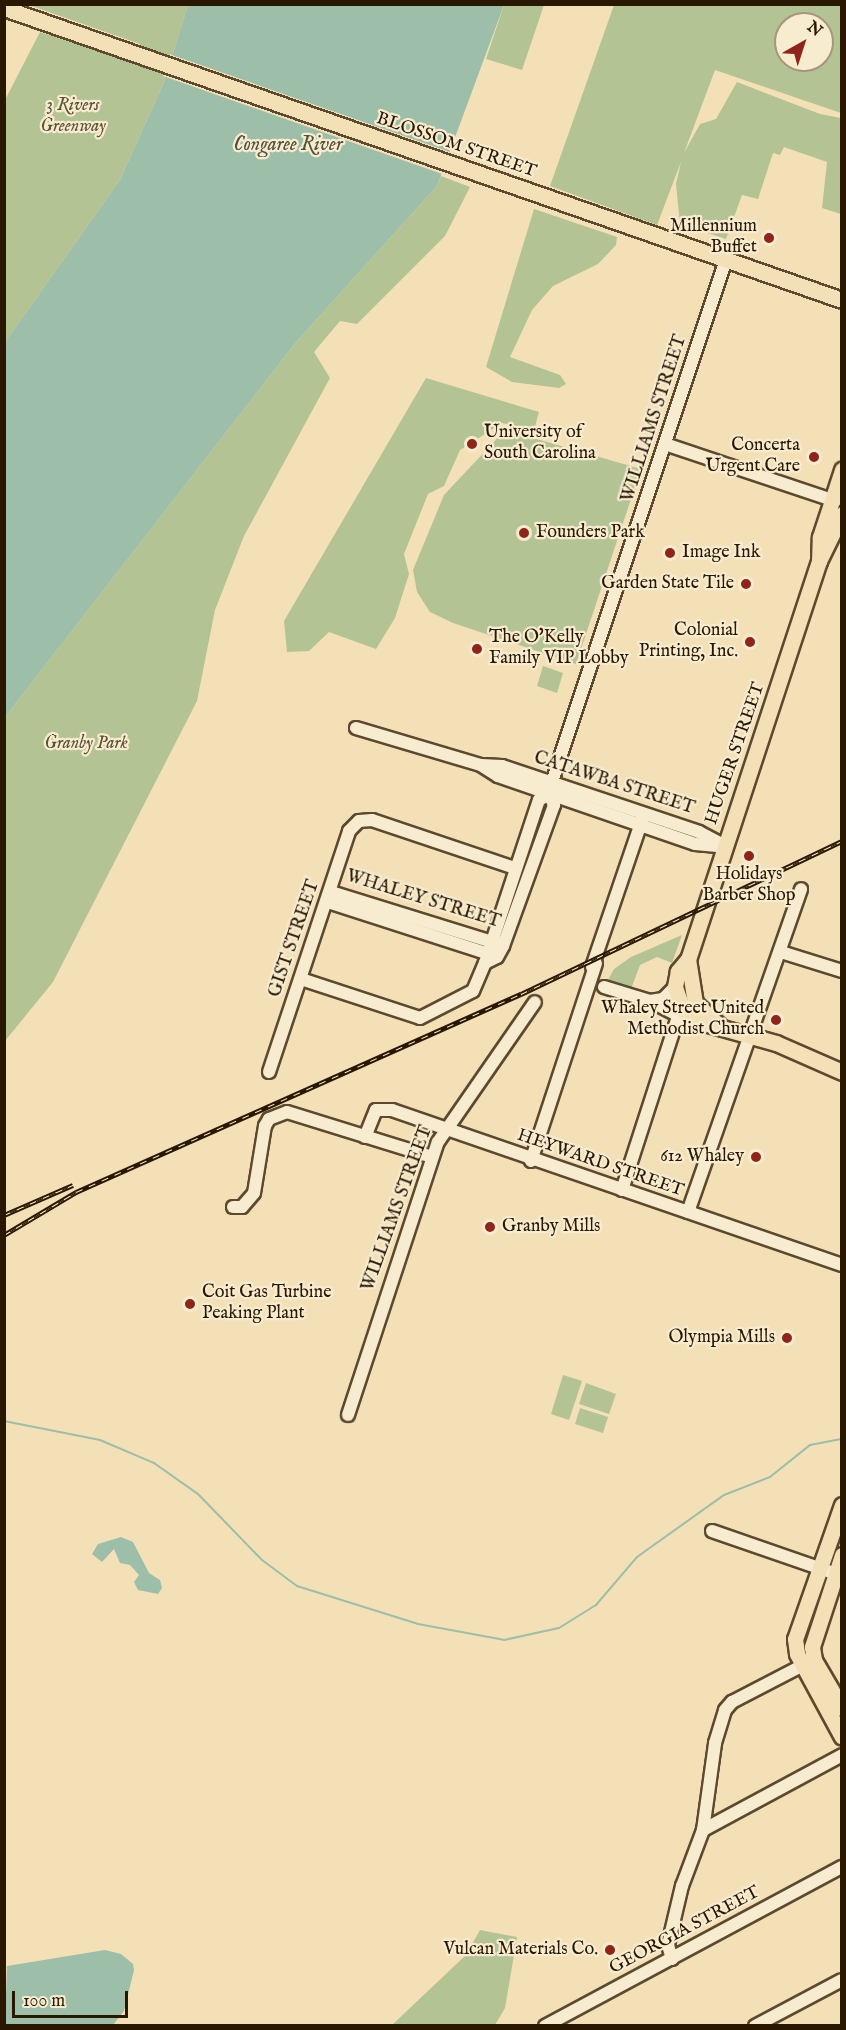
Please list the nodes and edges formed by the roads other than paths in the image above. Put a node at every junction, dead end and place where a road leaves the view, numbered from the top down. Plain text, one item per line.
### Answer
1 (4, 8) edge
2 (726, 260) junction
3 (842, 300) edge
4 (665, 444) junction
5 (842, 470) edge
6 (837, 499) edge
7 (842, 514) edge
8 (819, 561) junction
9 (356, 728) dead end
10 (550, 788) junction
11 (642, 819) junction
12 (725, 846) junction
13 (515, 868) junction
14 (801, 889) dead end
15 (329, 897) junction
16 (781, 951) junction
17 (493, 952) junction
18 (842, 971) edge
19 (301, 978) junction
20 (604, 987) dead end
21 (681, 990) junction
22 (535, 1002) dead end
23 (655, 1005) junction
24 (678, 1017) junction
25 (697, 1021) junction
26 (719, 1024) junction
27 (752, 1035) junction
28 (269, 1072) dead end
29 (842, 1072) edge
30 (445, 1128) junction
31 (365, 1137) junction
32 (432, 1157) junction
33 (531, 1161) junction
34 (621, 1190) junction
35 (233, 1207) dead end
36 (688, 1212) junction
37 (842, 1265) edge
38 (348, 1415) dead end
39 (842, 1505) edge
40 (712, 1531) dead end
41 (842, 1555) edge
42 (819, 1569) junction
43 (838, 1575) edge
44 (809, 1662) junction
45 (842, 1708) edge
46 (842, 1737) edge
47 (842, 1755) edge
48 (703, 1830) junction
49 (842, 1868) edge
50 (672, 1959) junction
51 (842, 1980) edge
52 (547, 2025) edge
53 (755, 2025) edge

1 - 2 main road, BLOSSOM STREET
2 - 3 main road, BLOSSOM STREET
2 - 4 street, WILLIAMS STREET
4 - 6 street
4 - 10 street, WILLIAMS STREET
5 - 6 main road, HUGER STREET
6 - 8 main road, HUGER STREET
7 - 8 main road, HUGER STREET
8 - 12 main road, HUGER STREET
9 - 10 street, CATAWBA STREET
10 - 11 street, CATAWBA STREET
10 - 13 street, WILLIAMS STREET
10 - 17 street, WILLIAMS STREET
11 - 12 street, CATAWBA STREET
11 - 33 street
12 - 21 main road, HUGER STREET
13 - 15 street, GIST STREET
13 - 17 street, WILLIAMS STREET
14 - 16 street
15 - 17 street, WHALEY STREET
15 - 19 street, GIST STREET
16 - 18 street
16 - 27 street
17 - 19 street
19 - 28 street, GIST STREET
20 - 23 street
21 - 23 street
21 - 25 main road
21 - 26 main road
22 - 30 street, WILLIAMS STREET
23 - 24 street
24 - 25 street
24 - 34 street
25 - 26 main road
26 - 27 main road
27 - 29 main road
27 - 36 street
30 - 31 street, HEYWARD STREET
30 - 32 street, WILLIAMS STREET
30 - 33 street, HEYWARD STREET
31 - 32 street
31 - 35 street
32 - 38 street, WILLIAMS STREET
33 - 34 street, HEYWARD STREET
34 - 36 street, HEYWARD STREET
36 - 37 street, HEYWARD STREET
39 - 42 main road
40 - 42 street
41 - 43 main road
42 - 43 street
42 - 44 main road
43 - 44 main road
44 - 45 main road
44 - 46 main road
44 - 48 street
47 - 48 street
48 - 50 street
49 - 50 street, GEORGIA STREET
50 - 52 street, GEORGIA STREET
51 - 53 street

